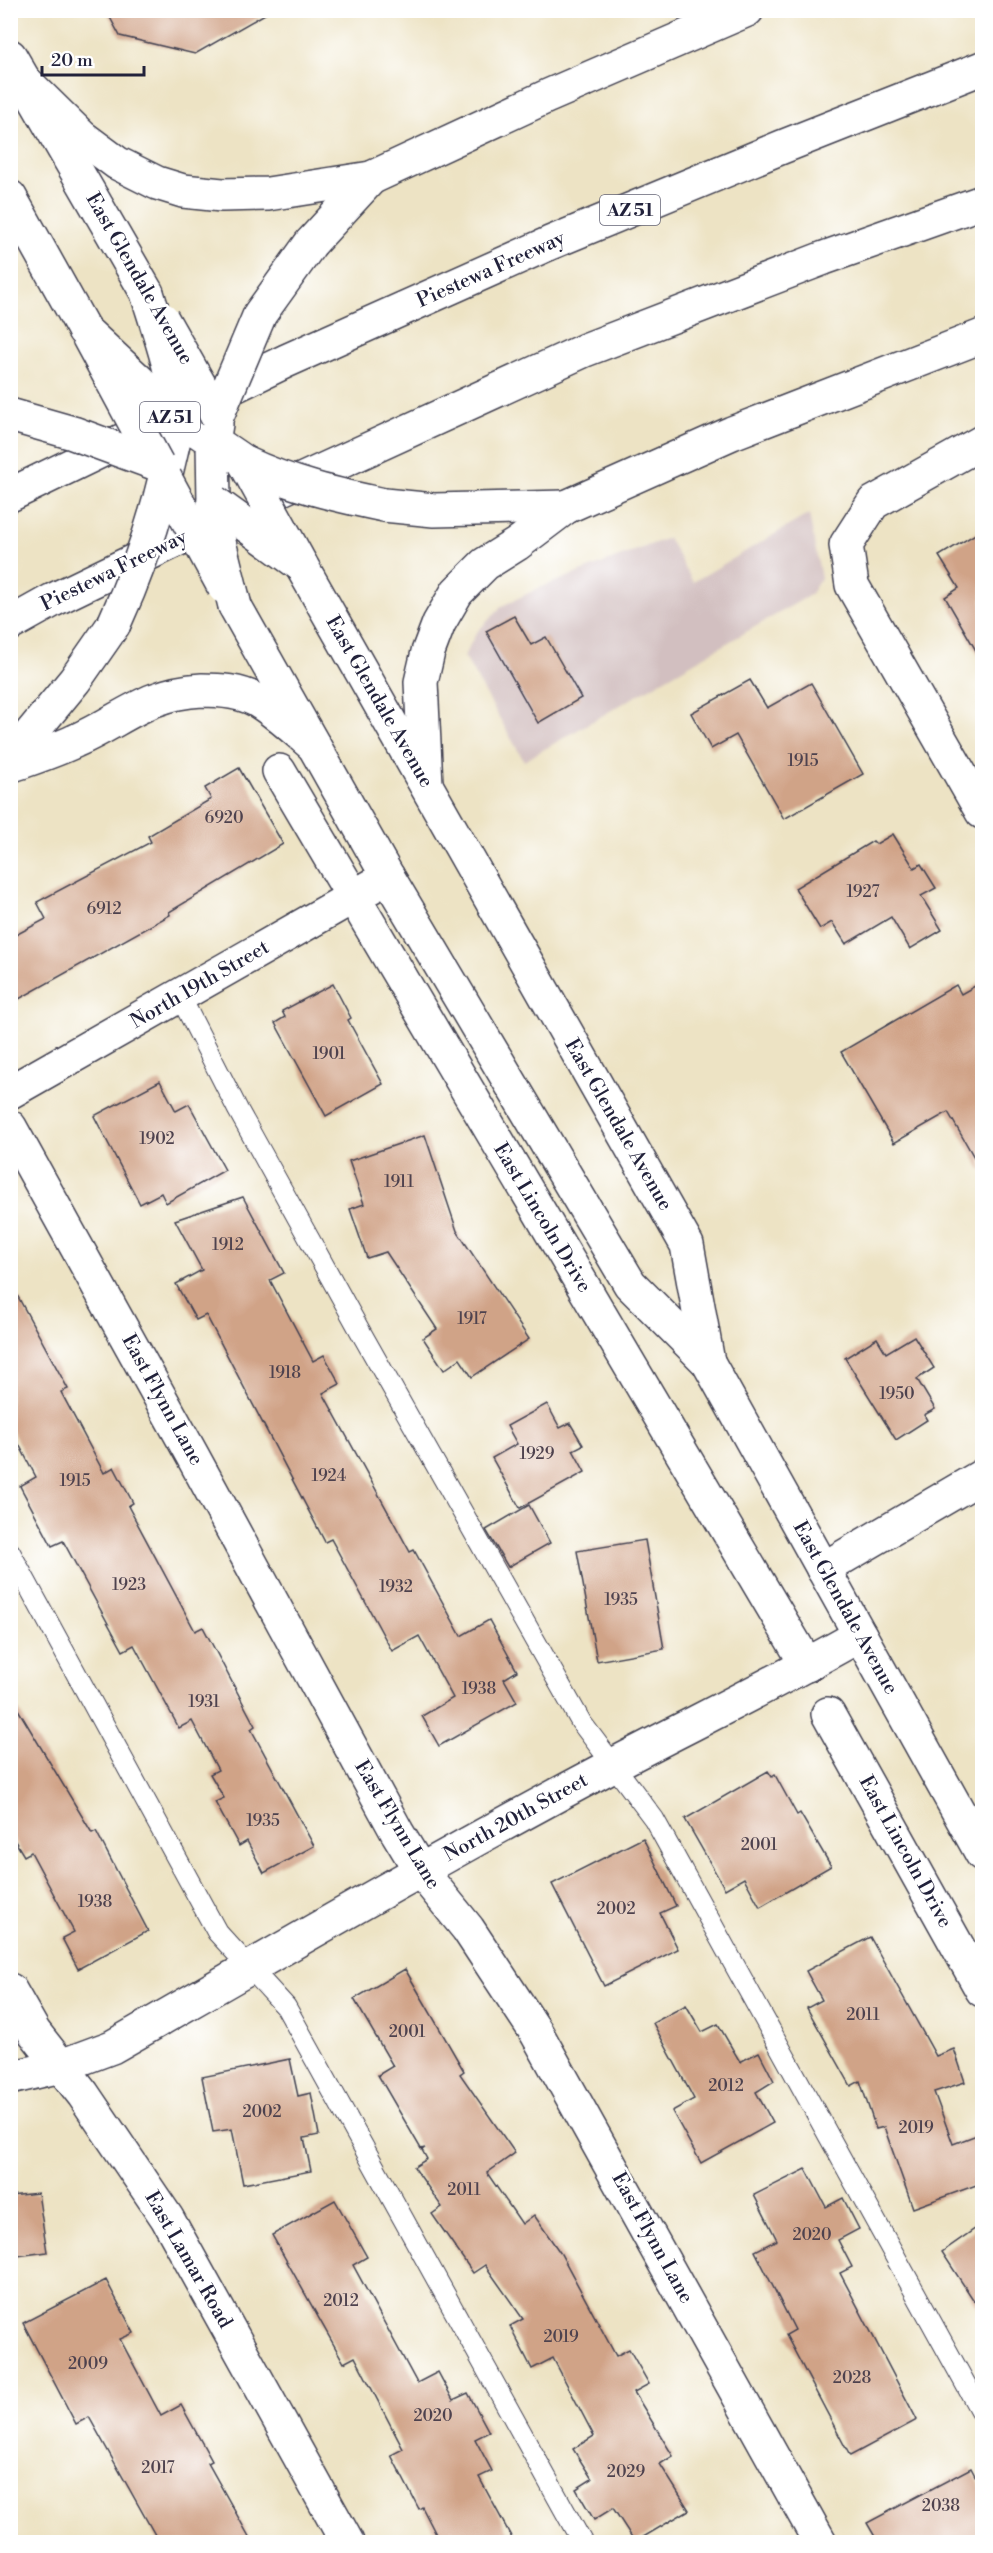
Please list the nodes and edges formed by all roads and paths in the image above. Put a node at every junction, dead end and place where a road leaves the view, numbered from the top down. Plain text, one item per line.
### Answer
1 (747, 10) edge
2 (982, 68) edge
3 (18, 69) edge
4 (371, 178) junction
5 (10, 196) edge
6 (982, 202) edge
7 (147, 293) junction
8 (84, 330) junction
9 (982, 336) edge
10 (10, 415) edge
11 (179, 418) junction
12 (215, 430) junction
13 (982, 442) edge
14 (245, 463) junction
15 (163, 470) junction
16 (10, 495) edge
17 (214, 502) junction
18 (566, 507) junction
19 (301, 565) junction
20 (235, 606) junction
21 (10, 624) edge
22 (314, 746) junction
23 (10, 759) edge
24 (10, 766) edge
25 (279, 771) dead end
26 (426, 784) junction
27 (982, 812) edge
28 (388, 877) junction
29 (353, 897) junction
30 (180, 996) junction
31 (10, 1092) edge
32 (10, 1127) edge
33 (708, 1362) junction
34 (982, 1476) edge
35 (10, 1552) edge
36 (823, 1569) junction
37 (860, 1635) junction
38 (807, 1665) junction
39 (828, 1714) dead end
40 (615, 1764) junction
41 (982, 1854) edge
42 (420, 1870) junction
43 (251, 1967) junction
44 (10, 1990) edge
45 (982, 1990) edge
46 (61, 2066) junction
47 (10, 2078) edge
48 (982, 2414) edge
49 (347, 2542) edge
50 (582, 2542) edge
51 (820, 2542) edge

1 - 4 main road
2 - 16 main road, Piestewa Freeway / AZ 51
3 - 4 main road
3 - 7 main road, East Glendale Avenue
4 - 12 main road, bridge
5 - 8 main road, East Glendale Avenue
6 - 21 main road, Piestewa Freeway
7 - 11 main road, bridge
7 - 12 main road, East Glendale Avenue, bridge
8 - 11 main road, bridge
8 - 15 main road, East Glendale Avenue, bridge
9 - 18 main road
10 - 15 main road, bridge
11 - 12 main road
11 - 15 main road
12 - 14 main road, East Glendale Avenue
12 - 17 main road
13 - 27 main road
14 - 18 main road, bridge
14 - 19 main road, East Glendale Avenue, bridge
15 - 17 main road
15 - 20 main road, East Glendale Avenue, bridge
15 - 23 main road, bridge
17 - 19 main road, bridge
17 - 20 main road, bridge
18 - 26 main road
19 - 26 main road, East Glendale Avenue
20 - 22 main road, East Glendale Avenue
22 - 24 main road
22 - 28 main road, East Glendale Avenue
25 - 29 main road, East Lincoln Drive
26 - 33 main road, East Glendale Avenue
28 - 29 main road, North 19th Street
28 - 33 main road, East Glendale Avenue
29 - 30 main road, North 19th Street
29 - 38 main road, East Lincoln Drive
30 - 31 main road, North 19th Street
30 - 40 lane
32 - 42 main road, East Flynn Lane
33 - 36 main road, East Glendale Avenue
34 - 36 main road
35 - 43 lane
36 - 37 main road, East Glendale Avenue
37 - 38 main road, North 20th Street
37 - 41 main road, East Glendale Avenue
38 - 40 main road, North 20th Street
39 - 45 main road, East Lincoln Drive
40 - 42 main road, North 20th Street
40 - 48 lane
42 - 43 main road, North 20th Street
42 - 51 main road, East Flynn Lane
43 - 46 main road, North 20th Street
43 - 50 lane
44 - 46 main road, East Lamar Road
46 - 47 main road, North 20th Street
46 - 49 main road, East Lamar Road

